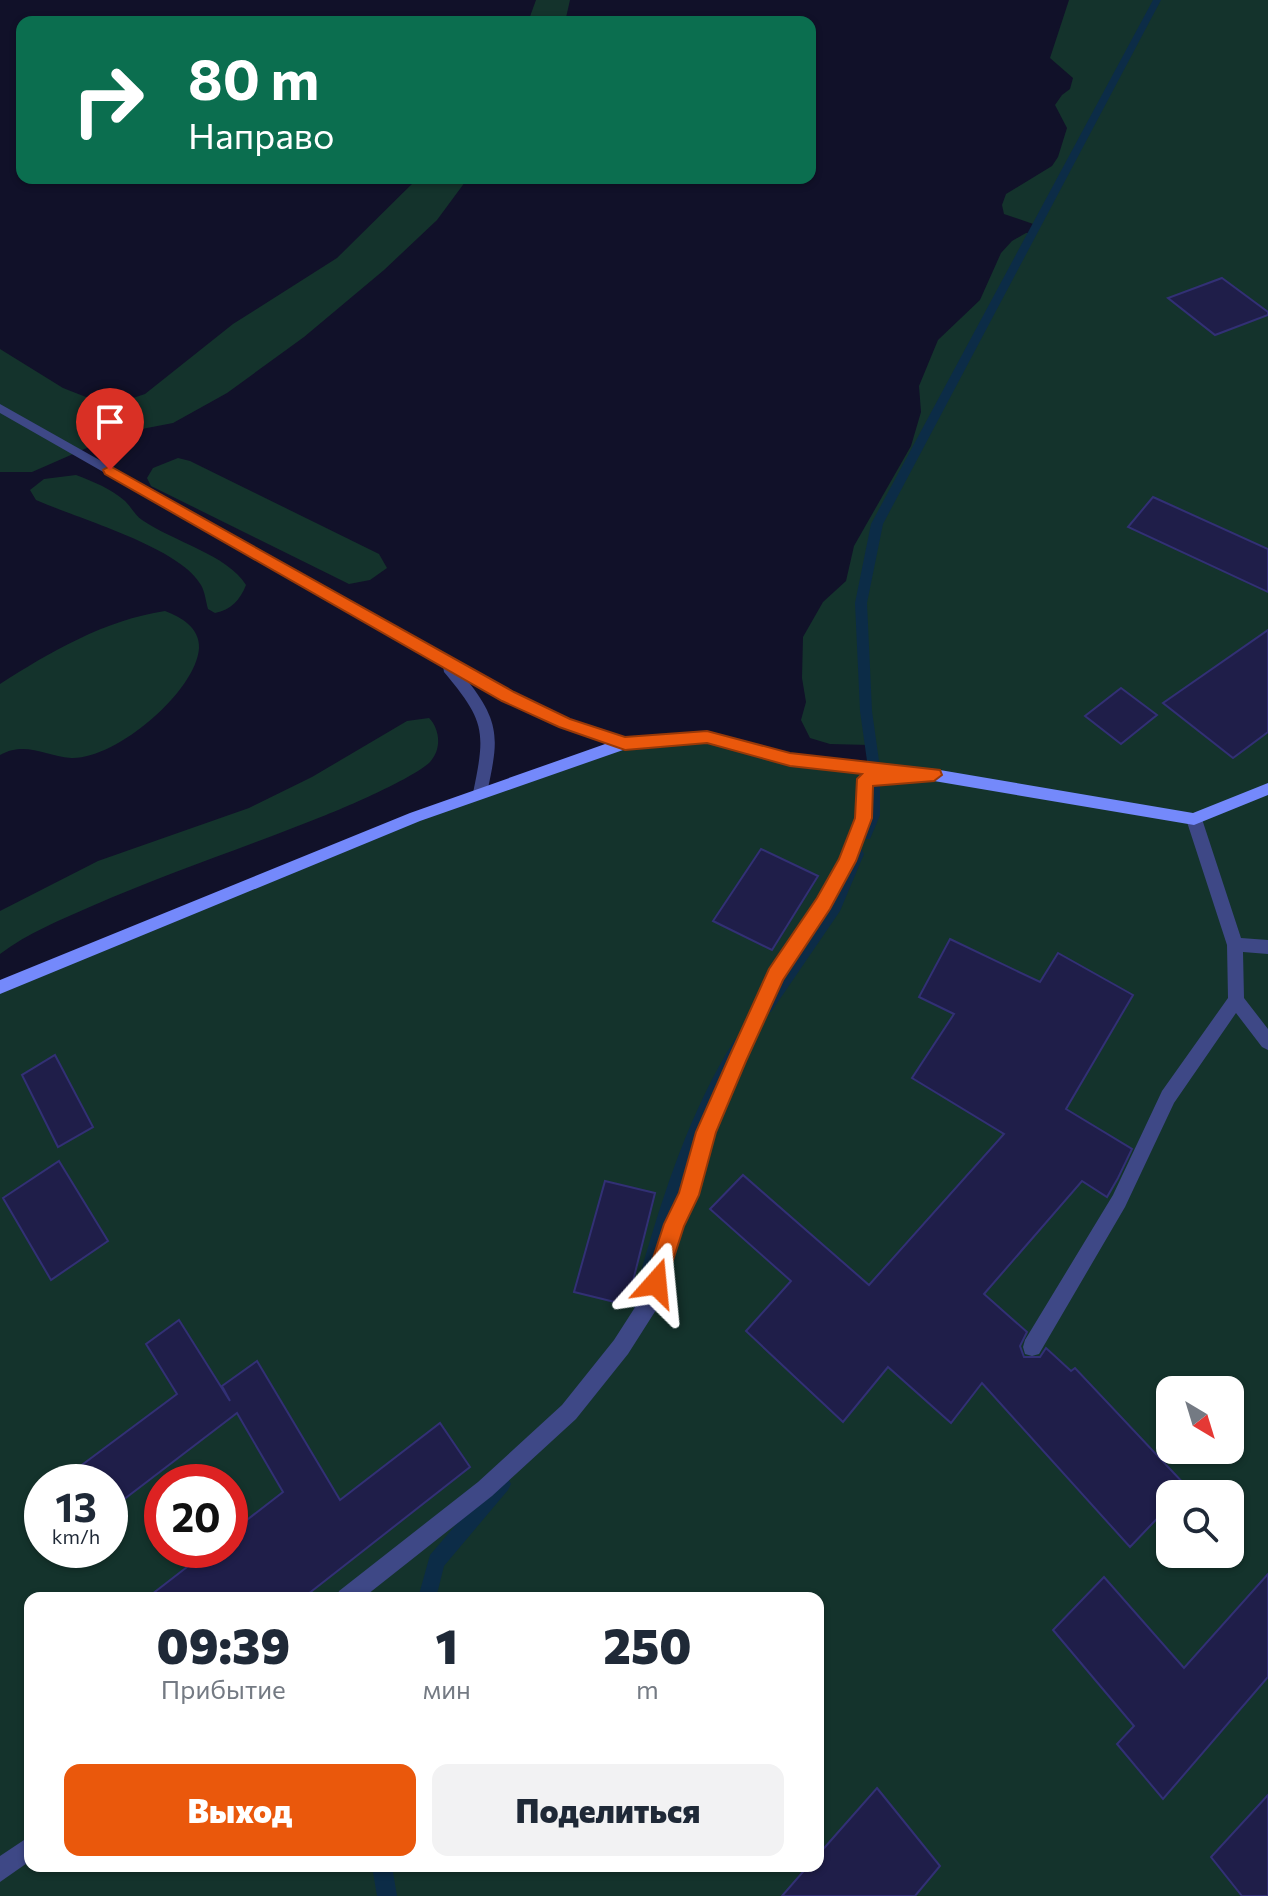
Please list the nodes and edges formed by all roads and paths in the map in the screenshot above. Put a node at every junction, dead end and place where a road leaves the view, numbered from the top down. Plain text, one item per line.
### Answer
1 (0, 408) edge
2 (440, 657) junction
3 (625, 743) junction
4 (934, 775) junction
5 (1268, 789) edge
6 (480, 793) junction
7 (1194, 819) junction
8 (1235, 945) junction
9 (1268, 947) edge
10 (0, 987) edge
11 (1236, 1000) junction
12 (1268, 1042) edge
13 (1032, 1347) dead end
14 (354, 1592) edge
15 (24, 1852) edge
16 (0, 1871) edge

1 - 2 street
2 - 3 street
2 - 6 street
3 - 4 main road
3 - 6 main road
4 - 7 main road
4 - 14 street
5 - 7 main road
6 - 10 main road
7 - 8 street
8 - 9 street
8 - 11 street
11 - 12 street
11 - 13 street
15 - 16 street

